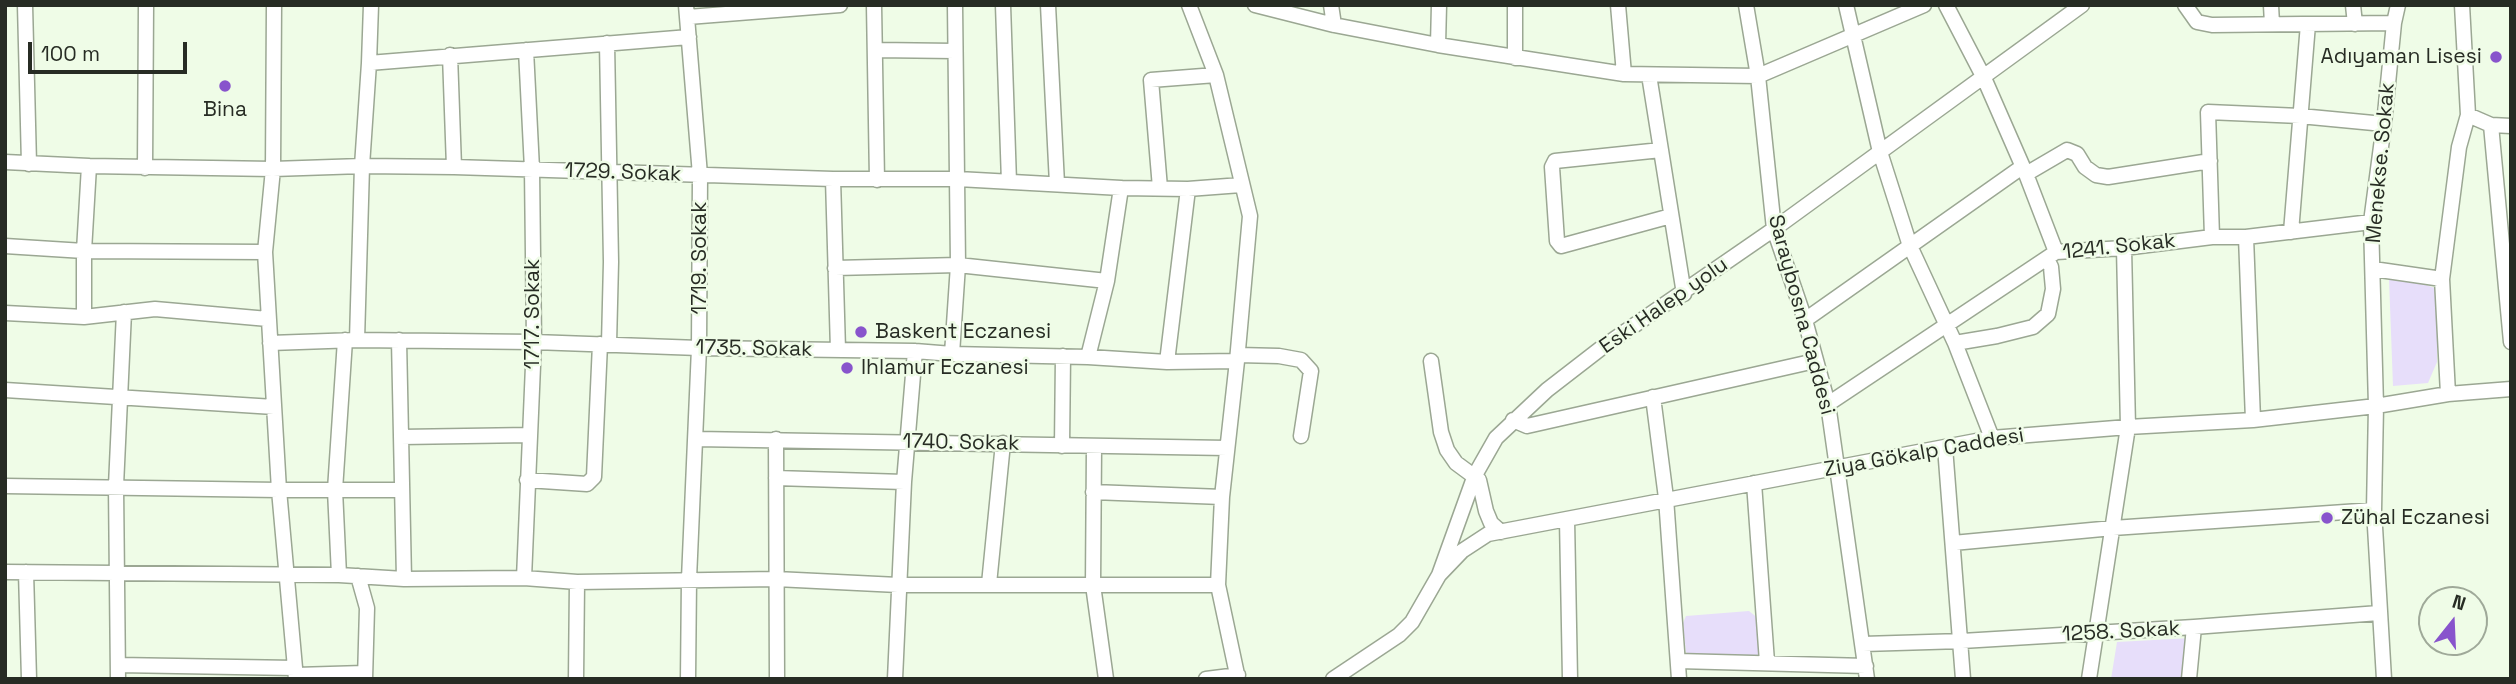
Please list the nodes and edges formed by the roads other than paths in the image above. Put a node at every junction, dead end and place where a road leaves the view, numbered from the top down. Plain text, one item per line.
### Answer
1 (25, 5) edge
2 (146, 5) edge
3 (274, 5) edge
4 (371, 5) edge
5 (840, 5) edge
6 (874, 5) edge
7 (955, 5) edge
8 (1003, 5) edge
9 (1048, 5) edge
10 (1189, 5) edge
11 (1255, 5) edge
12 (1331, 5) edge
13 (1439, 5) edge
14 (1515, 5) edge
15 (1618, 5) edge
16 (1746, 5) edge
17 (1846, 5) edge
18 (1924, 5) edge
19 (1946, 5) edge
20 (2082, 5) edge
21 (2185, 5) edge
22 (2270, 5) edge
23 (2353, 5) edge
24 (2398, 5) edge
25 (2462, 5) edge
26 (1909, 8) edge
27 (687, 11) edge
28 (2394, 23) junction
29 (1334, 24) junction
30 (2272, 24) junction
31 (2308, 24) junction
32 (2356, 24) junction
33 (689, 37) junction
34 (1854, 37) junction
35 (607, 43) junction
36 (1438, 44) junction
37 (526, 50) junction
38 (876, 50) junction
39 (955, 51) junction
40 (450, 55) junction
41 (1515, 58) junction
42 (369, 64) junction
43 (1623, 74) junction
44 (1216, 75) junction
45 (1649, 75) junction
46 (1758, 76) junction
47 (1984, 78) junction
48 (2468, 115) junction
49 (2300, 116) junction
50 (2384, 124) junction
51 (2491, 125) junction
52 (2511, 126) edge
53 (1661, 150) junction
54 (1880, 152) junction
55 (2210, 161) junction
56 (5, 162) edge
57 (29, 164) junction
58 (89, 166) junction
59 (362, 166) junction
60 (454, 167) junction
61 (145, 168) junction
62 (273, 169) junction
63 (531, 169) junction
64 (2024, 171) junction
65 (610, 172) junction
66 (700, 175) junction
67 (832, 179) junction
68 (877, 180) junction
69 (958, 180) junction
70 (1009, 182) junction
71 (1057, 184) junction
72 (1241, 185) junction
73 (1121, 188) junction
74 (1160, 188) junction
75 (1188, 188) junction
76 (1671, 216) junction
77 (2371, 222) junction
78 (1773, 229) junction
79 (2291, 232) junction
80 (2212, 237) junction
81 (2246, 237) junction
82 (5, 246) edge
83 (1910, 246) junction
84 (2124, 248) junction
85 (84, 251) junction
86 (265, 252) junction
87 (2052, 256) junction
88 (958, 265) junction
89 (835, 268) junction
90 (2373, 269) junction
91 (2442, 279) junction
92 (1107, 281) junction
93 (1684, 294) junction
94 (2510, 305) edge
95 (124, 312) junction
96 (5, 313) edge
97 (84, 317) junction
98 (268, 318) junction
99 (1805, 320) junction
100 (1947, 326) junction
101 (351, 340) junction
102 (399, 340) junction
103 (534, 342) junction
104 (1955, 342) junction
105 (2511, 342) edge
106 (270, 343) junction
107 (605, 344) junction
108 (699, 348) junction
109 (838, 350) junction
110 (915, 351) junction
111 (952, 354) junction
112 (1063, 356) junction
113 (1088, 357) junction
114 (1237, 358) junction
115 (1431, 361) dead end
116 (1815, 361) junction
117 (1167, 362) junction
118 (2511, 389) edge
119 (5, 390) edge
120 (2448, 394) junction
121 (119, 397) junction
122 (1653, 397) junction
123 (1828, 404) junction
124 (2376, 406) junction
125 (274, 407) junction
126 (1513, 420) junction
127 (2253, 421) junction
128 (2128, 427) junction
129 (530, 435) junction
130 (1301, 436) dead end
131 (401, 437) junction
132 (1992, 438) junction
133 (696, 439) junction
134 (776, 439) junction
135 (908, 442) junction
136 (1003, 443) junction
137 (1062, 446) junction
138 (1094, 447) junction
139 (1945, 447) junction
140 (1227, 448) junction
141 (1838, 468) junction
142 (1475, 475) junction
143 (776, 478) junction
144 (527, 480) junction
145 (904, 482) junction
146 (1754, 483) junction
147 (5, 486) edge
148 (116, 486) junction
149 (401, 489) junction
150 (335, 490) junction
151 (279, 491) junction
152 (1093, 492) junction
153 (1222, 497) junction
154 (1666, 498) junction
155 (2374, 510) junction
156 (1567, 519) junction
157 (2113, 527) junction
158 (1501, 532) junction
159 (1953, 543) junction
160 (5, 572) edge
161 (26, 572) junction
162 (117, 573) junction
163 (286, 575) junction
164 (339, 575) junction
165 (1439, 575) junction
166 (358, 576) junction
167 (524, 578) junction
168 (404, 579) junction
169 (689, 579) junction
170 (776, 579) junction
171 (577, 582) junction
172 (989, 584) junction
173 (898, 585) junction
174 (1093, 585) junction
175 (1218, 585) junction
176 (2379, 613) junction
177 (2194, 628) junction
178 (2097, 633) junction
179 (1962, 641) junction
180 (1863, 644) junction
181 (1678, 662) junction
182 (1767, 662) junction
183 (118, 672) edge
184 (1867, 672) edge
185 (296, 674) edge
186 (364, 676) edge
187 (1238, 677) edge
188 (29, 679) edge
189 (576, 679) edge
190 (688, 679) edge
191 (778, 679) edge
192 (895, 679) edge
193 (1106, 679) edge
194 (1206, 679) edge
195 (1333, 679) edge
196 (1570, 679) edge
197 (1679, 679) edge
198 (1963, 679) edge
199 (2089, 679) edge
200 (2189, 679) edge
201 (2384, 679) edge

1 - 57 street
2 - 61 street
3 - 62 street
4 - 42 street
5 - 27 street
6 - 38 street
7 - 39 street
8 - 70 street
9 - 71 street
10 - 44 street
11 - 29 street
12 - 29 street
13 - 36 street
14 - 41 street
15 - 43 street
16 - 46 street, Saraybosna Caddesi
17 - 34 street
18 - 26 street
19 - 47 street
20 - 47 street, Eski Halep yolu
21 - 30 street
22 - 30 street
23 - 32 street
24 - 28 street, Menekse. Sokak
25 - 48 street
26 - 34 street
27 - 33 street, 1719. Sokak
28 - 32 street
28 - 50 street, Menekse. Sokak
29 - 36 street
30 - 31 street
31 - 32 street
31 - 49 street
33 - 35 street
33 - 66 street, 1719. Sokak
34 - 46 street
34 - 54 street
35 - 37 street
35 - 65 street
36 - 41 street
37 - 40 street
37 - 63 street, 1717. Sokak
38 - 39 street
38 - 68 street
39 - 69 street
40 - 42 street
40 - 60 street
41 - 43 street
42 - 59 street
43 - 45 street
44 - 72 street
44 - 74 street
45 - 46 street
45 - 53 street
46 - 78 street, Saraybosna Caddesi
47 - 54 street, Eski Halep yolu
47 - 64 street
48 - 51 street
48 - 91 street
49 - 50 street
49 - 55 street
49 - 79 street
50 - 77 street, Menekse. Sokak
51 - 52 street
51 - 94 street
53 - 76 street
53 - 76 street
54 - 78 street, Eski Halep yolu
54 - 83 street
55 - 64 street
55 - 80 street
56 - 57 street, 1729. Sokak
57 - 58 street, 1729. Sokak
58 - 61 street, 1729. Sokak
58 - 85 street
59 - 60 street, 1729. Sokak
59 - 62 street, 1729. Sokak
59 - 101 street
60 - 63 street, 1729. Sokak
61 - 62 street, 1729. Sokak
62 - 86 street
63 - 65 street, 1729. Sokak
63 - 103 street, 1717. Sokak
64 - 83 street
64 - 87 street
65 - 66 street, 1729. Sokak
65 - 107 street
66 - 67 street, 1729. Sokak
66 - 108 street, 1719. Sokak
67 - 68 street, 1729. Sokak
67 - 89 street
68 - 69 street, 1729. Sokak
69 - 70 street, 1729. Sokak
69 - 88 street
70 - 71 street, 1729. Sokak
71 - 73 street, 1729. Sokak
72 - 75 street, 1729. Sokak
72 - 114 street
73 - 74 street, 1729. Sokak
73 - 92 street
74 - 75 street, 1729. Sokak
75 - 117 street
76 - 93 street
77 - 79 street, 1241. Sokak
77 - 90 street, Menekse. Sokak
78 - 93 street, Eski Halep yolu
78 - 99 street, Saraybosna Caddesi
79 - 81 street, 1241. Sokak
80 - 81 street, 1241. Sokak
80 - 84 street, 1241. Sokak
81 - 127 street
82 - 85 street
83 - 99 street
83 - 100 street
84 - 87 street, 1241. Sokak
84 - 128 street
85 - 86 street
85 - 97 street
86 - 98 street
87 - 100 street, 1241. Sokak
87 - 104 street
88 - 89 street
88 - 92 street
88 - 111 street
89 - 109 street
90 - 91 street
90 - 124 street, Menekse. Sokak
91 - 120 street
92 - 113 street
93 - 126 street, Eski Halep yolu
94 - 105 street
95 - 97 street
95 - 98 street
95 - 121 street
96 - 97 street
98 - 106 street
99 - 116 street, Saraybosna Caddesi
100 - 104 street
100 - 123 street, 1241. Sokak
101 - 102 street, 1735. Sokak
101 - 106 street, 1735. Sokak
101 - 150 street
102 - 103 street, 1735. Sokak
102 - 131 street
103 - 107 street, 1735. Sokak
103 - 129 street, 1717. Sokak
104 - 132 street
106 - 125 street
107 - 108 street, 1735. Sokak
107 - 144 street
108 - 109 street, 1735. Sokak
108 - 133 street, 1719. Sokak
109 - 110 street, 1735. Sokak
110 - 111 street, 1735. Sokak
110 - 135 street
111 - 112 street, 1735. Sokak
112 - 113 street, 1735. Sokak
112 - 137 street
113 - 117 street, 1735. Sokak
114 - 117 street, 1735. Sokak
114 - 130 street, 1735. Sokak
114 - 140 street
115 - 142 street
116 - 122 street
116 - 123 street, Saraybosna Caddesi
118 - 120 street, Ziya Gökalp Caddesi
119 - 121 street
120 - 124 street, Ziya Gökalp Caddesi
121 - 125 street
121 - 148 street
122 - 126 street
122 - 154 street
123 - 141 street, Saraybosna Caddesi
124 - 127 street, Ziya Gökalp Caddesi
124 - 155 street, Menekse. Sokak
125 - 151 street
126 - 142 street, Eski Halep yolu
127 - 128 street, Ziya Gökalp Caddesi
128 - 132 street, Ziya Gökalp Caddesi
128 - 157 street
129 - 131 street
129 - 144 street, 1717. Sokak
131 - 149 street
132 - 139 street, Ziya Gökalp Caddesi
133 - 134 street, 1740. Sokak
133 - 169 street, 1719. Sokak
134 - 135 street, 1740. Sokak
134 - 143 street
135 - 136 street, 1740. Sokak
135 - 145 street
136 - 137 street, 1740. Sokak
136 - 172 street
137 - 138 street, 1740. Sokak
138 - 140 street, 1740. Sokak
138 - 152 street
139 - 141 street, Ziya Gökalp Caddesi
139 - 159 street
140 - 153 street
141 - 146 street, Ziya Gökalp Caddesi
141 - 180 street, Saraybosna Caddesi
142 - 158 street
142 - 165 street, Eski Halep yolu
143 - 145 street
143 - 170 street
144 - 167 street, 1717. Sokak
145 - 173 street
146 - 154 street, Ziya Gökalp Caddesi
146 - 182 street
147 - 148 street
148 - 151 street
148 - 162 street
149 - 150 street
149 - 168 street
150 - 151 street
150 - 164 street
151 - 163 street
152 - 153 street
152 - 174 street
153 - 175 street
154 - 156 street, Ziya Gökalp Caddesi
154 - 181 street
155 - 157 street
155 - 176 street, Menekse. Sokak
156 - 158 street, Ziya Gökalp Caddesi
156 - 196 street
157 - 159 street
157 - 178 street
158 - 165 street, Ziya Gökalp Caddesi
159 - 179 street
160 - 161 street
161 - 162 street
161 - 188 street
162 - 163 street
162 - 183 street
163 - 164 street
163 - 185 street
164 - 166 street
165 - 195 street, Eski Halep yolu
166 - 168 street
166 - 186 street
167 - 168 street
167 - 171 street
169 - 170 street
169 - 171 street
169 - 190 street, 1719. Sokak
170 - 173 street
170 - 191 street
171 - 189 street
172 - 173 street
172 - 174 street
173 - 192 street
174 - 175 street
174 - 193 street
175 - 187 street
176 - 177 street, 1258. Sokak
176 - 201 street, Menekse. Sokak
177 - 178 street, 1258. Sokak
177 - 200 street
178 - 179 street, 1258. Sokak
178 - 199 street
179 - 180 street, 1258. Sokak
179 - 198 street
180 - 184 street, Saraybosna Caddesi
181 - 182 street
181 - 197 street
182 - 184 street
183 - 185 street
185 - 186 street
187 - 194 street

